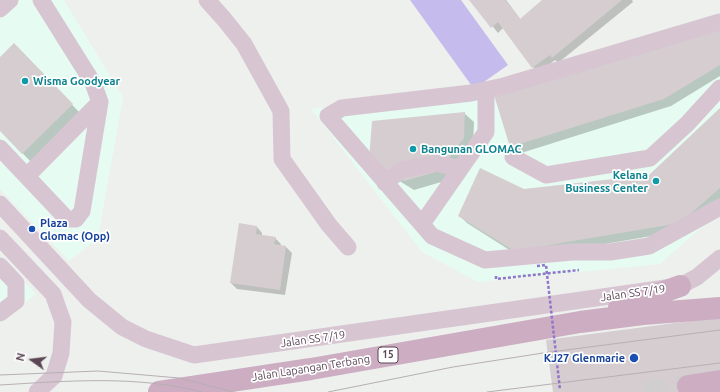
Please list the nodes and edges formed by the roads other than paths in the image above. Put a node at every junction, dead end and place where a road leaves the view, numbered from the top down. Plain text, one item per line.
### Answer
1 (10, 0) edge
2 (42, 0) edge
3 (207, 0) edge
4 (0, 10) edge
5 (720, 22) edge
6 (720, 88) edge
7 (486, 90) junction
8 (100, 102) junction
9 (0, 148) edge
10 (513, 158) dead end
11 (460, 169) junction
12 (27, 176) junction
13 (385, 183) junction
14 (0, 204) edge
15 (720, 207) edge
16 (422, 224) junction
17 (0, 238) edge
18 (348, 247) dead end
19 (720, 258) edge
20 (0, 266) edge
21 (680, 286) junction
22 (720, 308) edge
23 (0, 313) edge
24 (580, 322) junction
25 (720, 381) edge
26 (688, 386) tunnel mouth
27 (37, 392) edge
28 (159, 392) edge

1 - 4 street
2 - 8 street
3 - 18 street
5 - 7 street
6 - 10 street
7 - 11 street
7 - 13 street
8 - 12 street
8 - 12 street
9 - 12 street
11 - 13 street
11 - 16 street
13 - 16 street
14 - 21 street, Jalan SS 7/19
15 - 16 street
17 - 27 street
19 - 21 street
20 - 23 street
21 - 24 main road
22 - 24 main road, 15
24 - 28 main road, Jalan Lapangan Terbang / 15
25 - 26 main road

